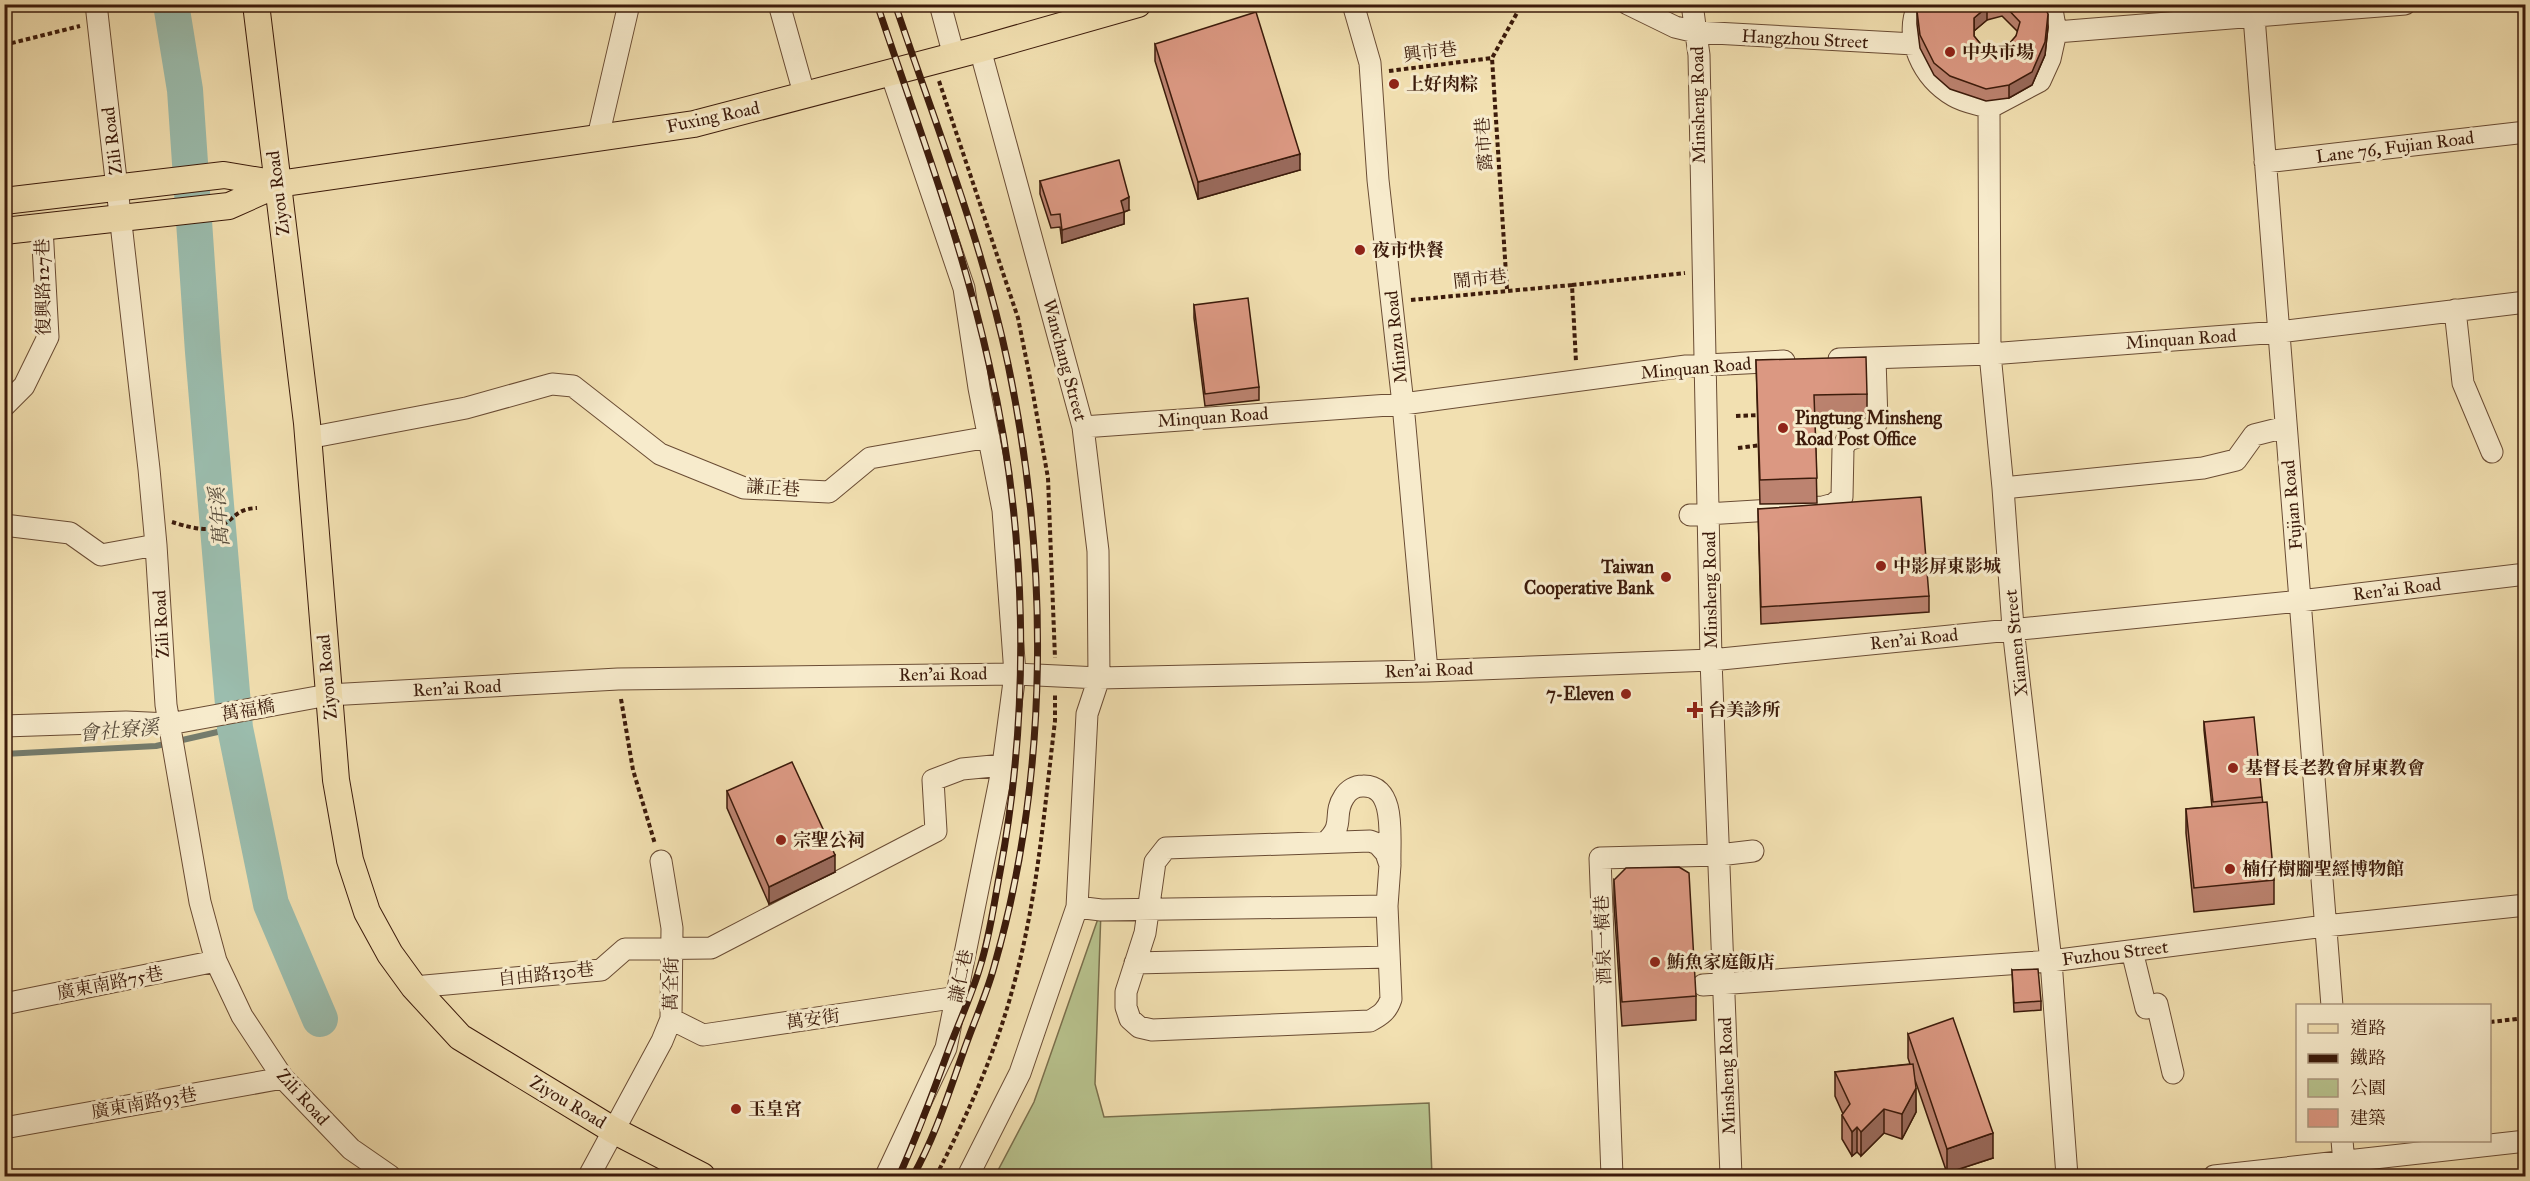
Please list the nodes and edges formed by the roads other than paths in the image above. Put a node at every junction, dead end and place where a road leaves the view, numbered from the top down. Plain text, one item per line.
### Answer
1 (256, 4) edge
2 (629, 4) edge
3 (779, 4) edge
4 (940, 4) edge
5 (1138, 4) edge
6 (1353, 4) edge
7 (1628, 4) edge
8 (1692, 4) edge
9 (1919, 4) edge
10 (2050, 4) edge
11 (2405, 4) edge
12 (1102, 10) edge
13 (2254, 11) edge
14 (97, 13) edge
15 (1696, 32) junction
16 (2056, 32) junction
17 (1914, 44) junction
18 (980, 49) junction
19 (954, 56) junction
20 (891, 73) junction
21 (805, 97) junction
22 (1989, 108) junction
23 (2526, 132) edge
24 (598, 137) junction
25 (2265, 162) junction
26 (278, 184) junction
27 (117, 187) junction
28 (4, 201) edge
29 (121, 219) junction
30 (42, 227) junction
31 (4, 231) edge
32 (2526, 302) edge
33 (2455, 310) junction
34 (2279, 332) junction
35 (1990, 354) junction
36 (1875, 358) junction
37 (1704, 365) junction
38 (1403, 404) junction
39 (4, 406) edge
40 (1083, 427) junction
41 (2286, 427) junction
42 (989, 437) junction
43 (308, 438) junction
44 (2492, 452) dead end
45 (2003, 488) junction
46 (1700, 515) junction
47 (4, 525) edge
48 (156, 545) junction
49 (2526, 574) edge
50 (2300, 601) junction
51 (2013, 628) junction
52 (1711, 660) junction
53 (1427, 671) junction
54 (1015, 674) junction
55 (1099, 678) junction
56 (328, 695) junction
57 (167, 715) junction
58 (4, 726) edge
59 (1003, 765) junction
60 (1326, 842) junction
61 (1753, 851) dead end
62 (1719, 855) junction
63 (661, 861) road end
64 (1390, 865) junction
65 (2526, 905) edge
66 (1387, 906) junction
67 (1077, 907) junction
68 (1149, 909) junction
69 (2325, 926) junction
70 (672, 950) junction
71 (2132, 951) junction
72 (1389, 957) junction
73 (216, 961) junction
74 (2051, 961) junction
75 (1135, 963) junction
76 (1724, 983) junction
77 (1703, 985) dead end
78 (414, 987) junction
79 (958, 998) junction
80 (4, 1004) edge
81 (2332, 1004) edge
82 (671, 1019) junction
83 (2173, 1073) dead end
84 (283, 1078) junction
85 (4, 1128) edge
86 (613, 1130) junction
87 (2526, 1141) edge
88 (2344, 1159) edge
89 (390, 1176) edge
90 (589, 1176) edge
91 (702, 1176) edge
92 (886, 1176) edge
93 (968, 1176) edge
94 (1612, 1176) edge
95 (1731, 1176) edge
96 (2067, 1176) edge
97 (2214, 1176) edge

1 - 26 main road, Ziyou Road
2 - 24 street
3 - 21 street
4 - 19 street
5 - 12 main road, Fuxing Road
6 - 38 street, Minzu Road
7 - 15 street, Hangzhou Street
8 - 15 street, Minsheng Road
9 - 17 street
10 - 16 street
11 - 13 street
12 - 18 main road, Fuxing Road
13 - 16 street
13 - 25 street, Fujian Road
14 - 27 street, Zili Road
15 - 17 street, Hangzhou Street
15 - 37 street, Minsheng Road
16 - 22 street
17 - 22 street
18 - 19 main road, Fuxing Road
18 - 40 street, Wanchang Street
19 - 20 main road, Fuxing Road
20 - 21 main road, Fuxing Road
20 - 42 street
21 - 24 main road, Fuxing Road
22 - 35 street, Xiamen Street
23 - 25 street, Lane 76, Fujian Road
24 - 26 main road, Fuxing Road
25 - 34 street, Fujian Road
26 - 27 main road, Fuxing Road
26 - 29 main road, Fuxing Road
26 - 43 main road, Ziyou Road
27 - 28 main road
27 - 29 street, Zili Road
29 - 30 main road
29 - 48 street, Zili Road
30 - 31 main road
30 - 39 street, 復興路127巷
32 - 33 street, Minquan Road
33 - 34 street, Minquan Road
33 - 44 street
34 - 35 street, Minquan Road
34 - 41 street, Fujian Road
35 - 36 street, Minquan Road
35 - 45 street, Xiamen Street
36 - 37 street, Minquan Road
36 - 46 street
37 - 38 street, Minquan Road
37 - 46 street, Minsheng Road
38 - 40 street, Minquan Road
38 - 53 street, Minzu Road
40 - 55 street, Wanchang Street
41 - 45 street
41 - 50 street, Fujian Road
42 - 43 street, 謙正巷
42 - 54 street
43 - 56 main road, Ziyou Road
45 - 51 street, Xiamen Street
46 - 52 street, Minsheng Road
47 - 48 street
48 - 57 street, Zili Road
49 - 50 street, Ren'ai Road
50 - 51 street, Ren'ai Road
50 - 69 street, Fujian Road
51 - 52 street, Ren'ai Road
51 - 74 street, Xiamen Street
52 - 53 street, Ren'ai Road
52 - 62 street, Minsheng Road
53 - 55 street, Ren'ai Road
54 - 55 street, Ren'ai Road
54 - 56 street, Ren'ai Road
54 - 59 street, 謙仁巷
55 - 67 street, Wanchang Street
56 - 57 street, 萬福橋
56 - 78 main road, Ziyou Road
57 - 58 street, 萬福橋
57 - 73 street, Zili Road
59 - 70 street
59 - 79 street, 謙仁巷
60 - 64 street
60 - 64 street
60 - 68 street
61 - 62 street, 酒泉一橫巷
62 - 76 street, Minsheng Road
62 - 94 street, 酒泉一橫巷
63 - 70 street, 萬全街
64 - 66 street
65 - 69 street, Fuzhou Street
66 - 68 street
66 - 72 street
67 - 68 street
67 - 93 street, Wanchang Street
68 - 75 street
69 - 71 street, Fuzhou Street
69 - 81 street, Fujian Road
70 - 78 street, 自由路130巷
70 - 82 street, 萬全街
71 - 74 street, Fuzhou Street
71 - 83 street
72 - 75 street
72 - 75 street
73 - 80 street, 廣東南路75巷
73 - 84 street, Zili Road
74 - 76 street, Fuzhou Street
74 - 96 street, Xiamen Street
76 - 77 street, Fuzhou Street
76 - 95 street, Minsheng Road
78 - 86 main road, Ziyou Road
79 - 82 street, 萬安街
79 - 92 street, 謙仁巷
82 - 86 street, 萬全街
84 - 85 street, 廣東南路93巷
84 - 89 street, Zili Road
86 - 90 street, 萬全街
86 - 91 main road, Ziyou Road
87 - 88 street
88 - 97 street

